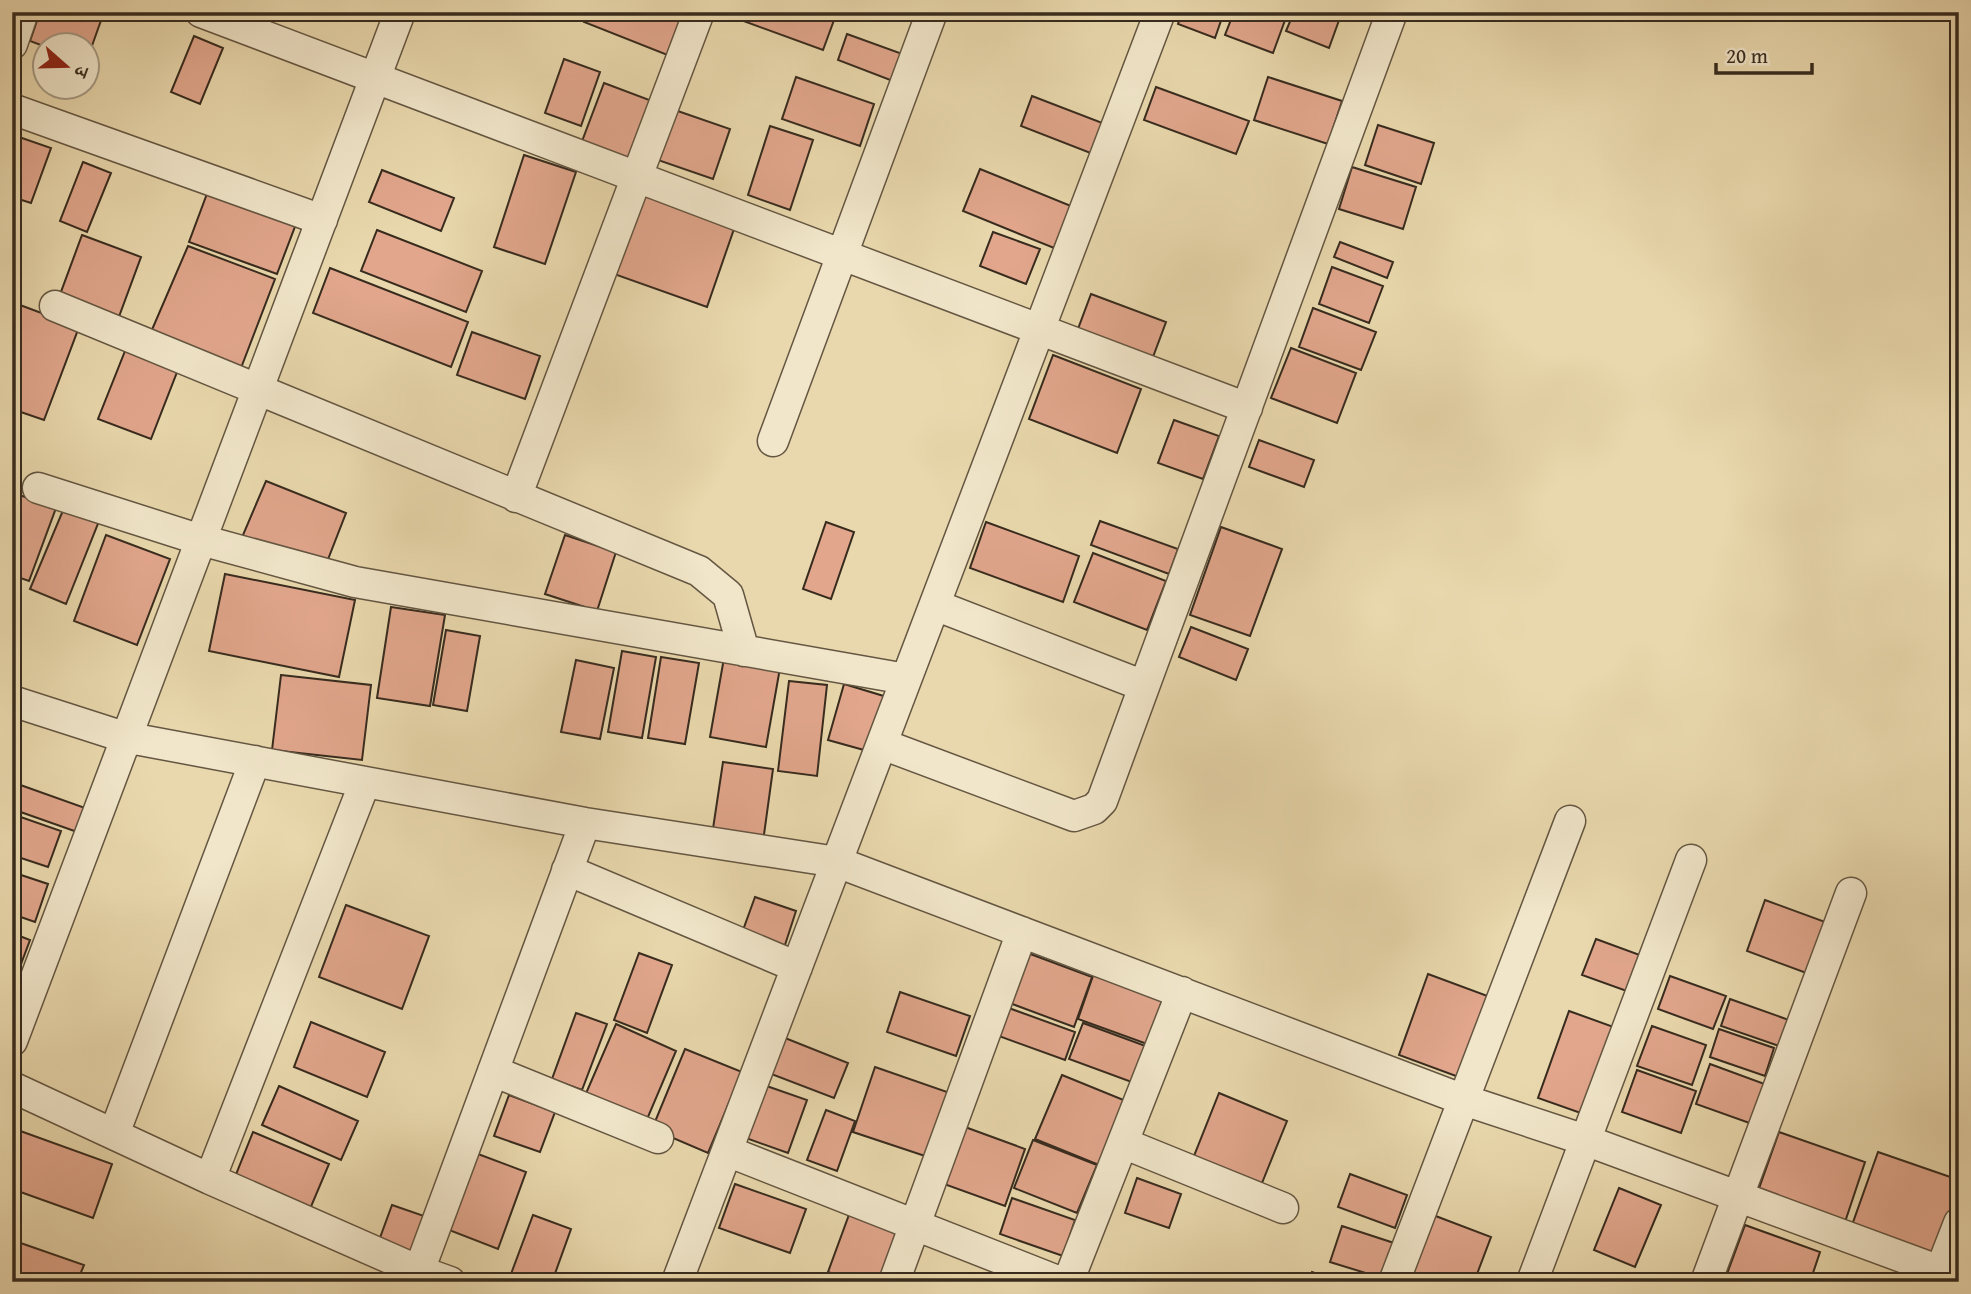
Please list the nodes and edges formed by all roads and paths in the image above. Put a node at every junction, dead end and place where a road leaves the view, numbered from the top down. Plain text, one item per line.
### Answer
1 (23, 12) edge
2 (201, 12) edge
3 (400, 12) edge
4 (699, 12) edge
5 (932, 12) edge
6 (1160, 12) edge
7 (1392, 12) edge
8 (12, 44) edge
9 (375, 78) junction
10 (12, 108) edge
11 (637, 177) junction
12 (322, 220) junction
13 (842, 254) junction
14 (55, 306) dead end
15 (1040, 329) junction
16 (259, 388) junction
17 (1247, 408) junction
18 (773, 441) dead end
19 (38, 488) dead end
20 (516, 497) junction
21 (201, 540) junction
22 (934, 605) junction
23 (744, 652) junction
24 (906, 680) junction
25 (1144, 686) junction
26 (12, 701) edge
27 (124, 737) junction
28 (881, 744) junction
29 (256, 761) junction
30 (365, 782) junction
31 (1570, 821) dead end
32 (585, 823) junction
33 (1691, 860) dead end
34 (837, 862) junction
35 (567, 870) junction
36 (1851, 893) dead end
37 (1022, 932) junction
38 (797, 967) junction
39 (1182, 992) junction
40 (12, 1041) edge
41 (493, 1071) junction
42 (12, 1087) edge
43 (1464, 1100) junction
44 (114, 1134) junction
45 (658, 1138) dead end
46 (1585, 1140) junction
47 (1123, 1143) junction
48 (727, 1151) junction
49 (210, 1179) junction
50 (1738, 1197) junction
51 (1283, 1208) dead end
52 (1959, 1223) edge
53 (915, 1225) junction
54 (419, 1271) junction
55 (1945, 1277) edge
56 (450, 1282) edge
57 (677, 1282) edge
58 (894, 1282) edge
59 (1060, 1282) edge
60 (1068, 1282) edge
61 (1394, 1282) edge
62 (1532, 1282) edge
63 (1706, 1282) edge

1 - 8 street
2 - 9 street
3 - 9 street
4 - 11 street
5 - 13 street
6 - 15 street
7 - 17 street
9 - 11 street
9 - 12 street
10 - 12 street
11 - 13 street
11 - 20 street
12 - 16 street
13 - 15 street
13 - 18 street
14 - 16 street
15 - 17 street
15 - 22 street
16 - 20 street
16 - 21 street
17 - 25 street
19 - 21 street
20 - 23 street
21 - 23 street
21 - 27 street
22 - 24 street
22 - 25 street
23 - 24 street
24 - 28 street
25 - 28 street
26 - 27 street
27 - 29 street
27 - 40 street
28 - 34 street
29 - 30 street
29 - 44 street
30 - 32 street
30 - 49 street
31 - 43 street
32 - 34 street
32 - 35 street
33 - 46 street
34 - 37 street
34 - 38 street
35 - 38 street
35 - 41 street
36 - 50 street
37 - 39 street
37 - 53 street
38 - 48 street
39 - 43 street
39 - 47 street
41 - 45 street
41 - 54 street
42 - 44 street
43 - 46 street
43 - 61 street
44 - 49 street
46 - 50 street
46 - 62 street
47 - 51 street
47 - 60 street
48 - 53 street
48 - 57 street
49 - 54 street
50 - 55 street
50 - 63 street
52 - 55 street
53 - 58 street
53 - 59 street
54 - 56 street

